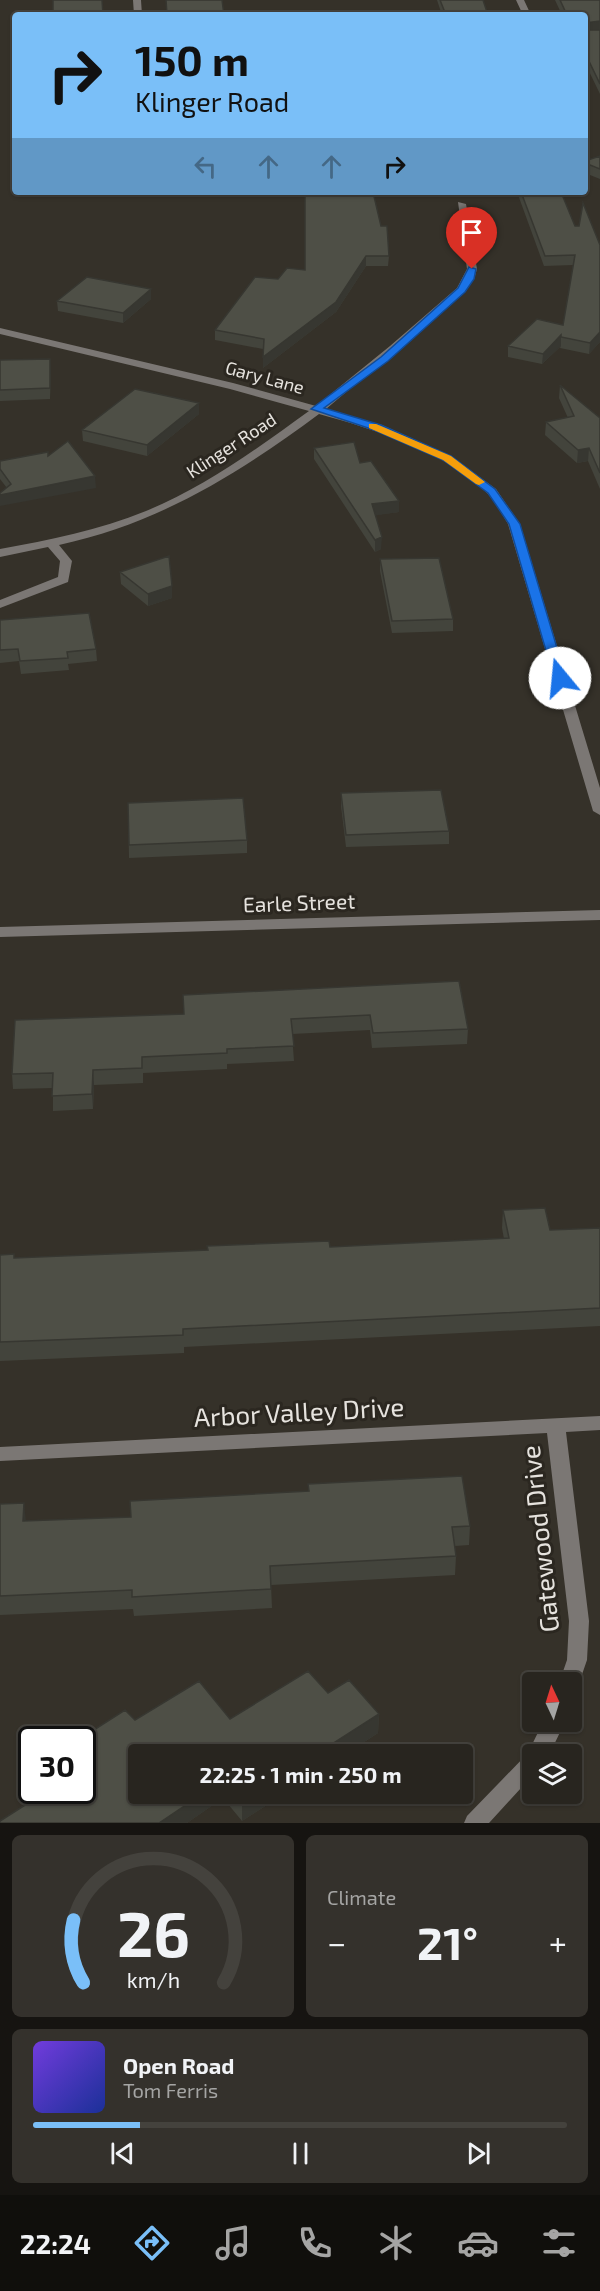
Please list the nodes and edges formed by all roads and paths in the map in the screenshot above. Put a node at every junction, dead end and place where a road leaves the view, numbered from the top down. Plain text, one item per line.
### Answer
1 (461, 204) dead end
2 (0, 331) edge
3 (316, 409) junction
4 (52, 544) junction
5 (0, 552) edge
6 (0, 604) edge
7 (600, 811) edge
8 (600, 915) edge
9 (0, 932) edge
10 (600, 1423) edge
11 (556, 1425) junction
12 (0, 1454) edge
13 (573, 1672) edge
14 (522, 1772) edge
15 (475, 1823) edge

1 - 3 street, Klinger Road
2 - 3 street, Gary Lane
3 - 4 street, Klinger Road
3 - 7 street, Gary Lane
4 - 5 street, Klinger Road
4 - 6 street
8 - 9 street, Earle Street
10 - 11 street, Arbor Valley Drive
11 - 12 street, Arbor Valley Drive
11 - 13 street, Gatewood Drive
14 - 15 street

